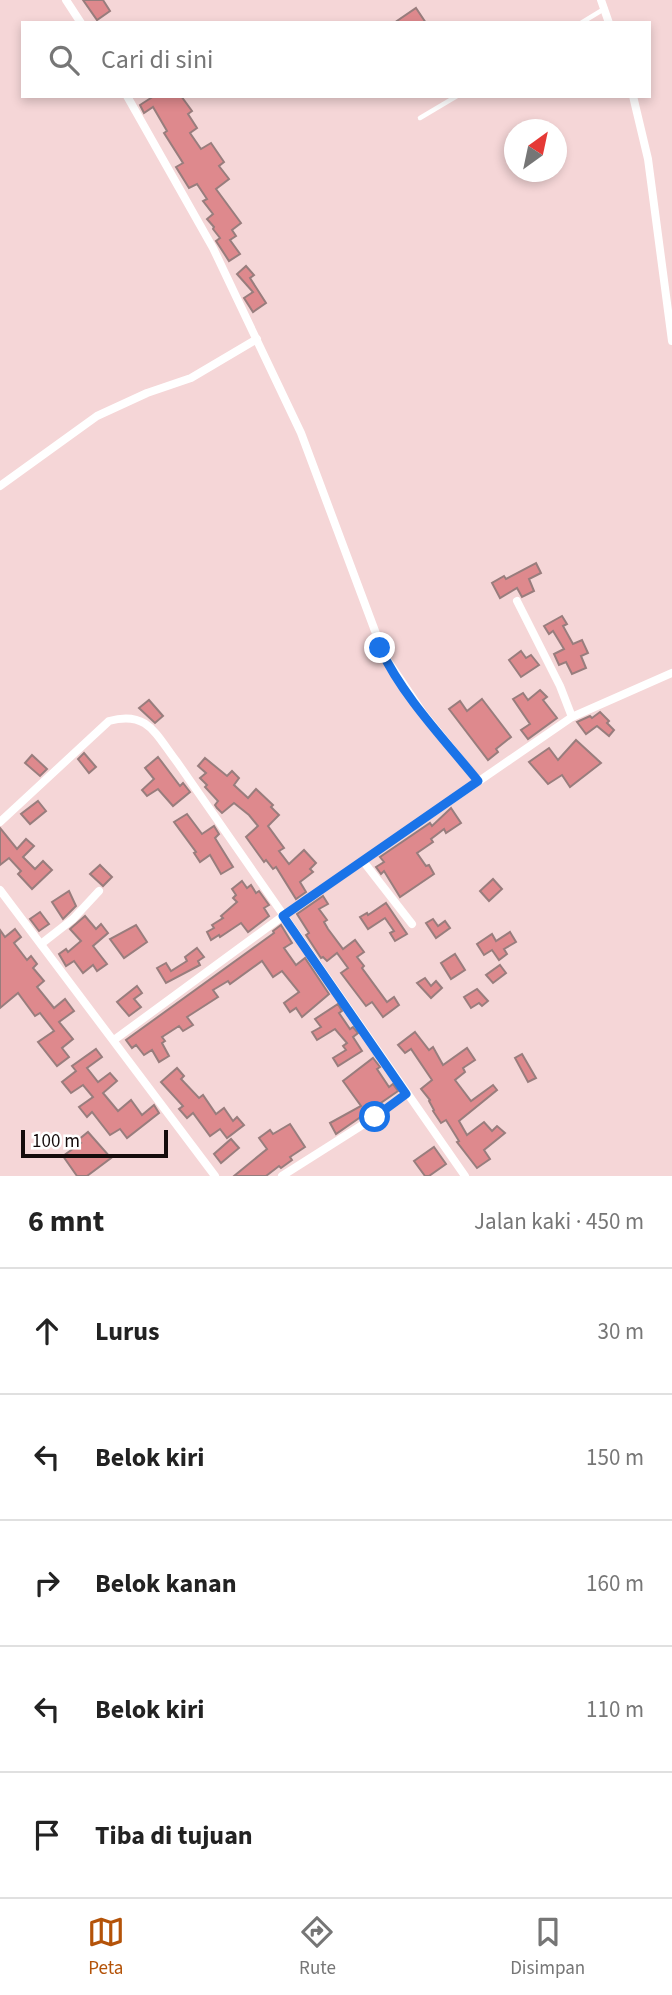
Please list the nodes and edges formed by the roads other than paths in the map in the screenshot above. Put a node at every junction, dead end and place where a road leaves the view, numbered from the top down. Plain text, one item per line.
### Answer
1 (66, 0) edge
2 (601, 0) edge
3 (604, 9) junction
4 (80, 21) edge
5 (584, 21) edge
6 (608, 21) edge
7 (128, 98) edge
8 (454, 98) edge
9 (633, 98) edge
10 (420, 118) dead end
11 (257, 340) junction
12 (672, 341) edge
13 (0, 486) edge
14 (517, 601) dead end
15 (672, 673) edge
16 (572, 717) junction
17 (478, 781) junction
18 (0, 822) edge
19 (363, 861) junction
20 (0, 890) edge
21 (99, 891) dead end
22 (4, 903) edge
23 (283, 916) junction
24 (412, 924) dead end
25 (41, 944) junction
26 (114, 1040) junction
27 (406, 1094) junction
28 (215, 1176) edge
29 (282, 1176) edge
30 (465, 1176) edge

1 - 4 street
2 - 3 street
3 - 5 lane
3 - 6 street
7 - 11 street
8 - 10 lane
9 - 12 street
11 - 13 street
11 - 17 street
14 - 16 street
15 - 16 street
16 - 17 street
17 - 19 street
18 - 23 street
19 - 23 street
19 - 24 street
20 - 22 street
21 - 25 street
22 - 25 street
23 - 26 street
23 - 27 street
25 - 26 street
26 - 28 street
27 - 29 street
27 - 30 street

